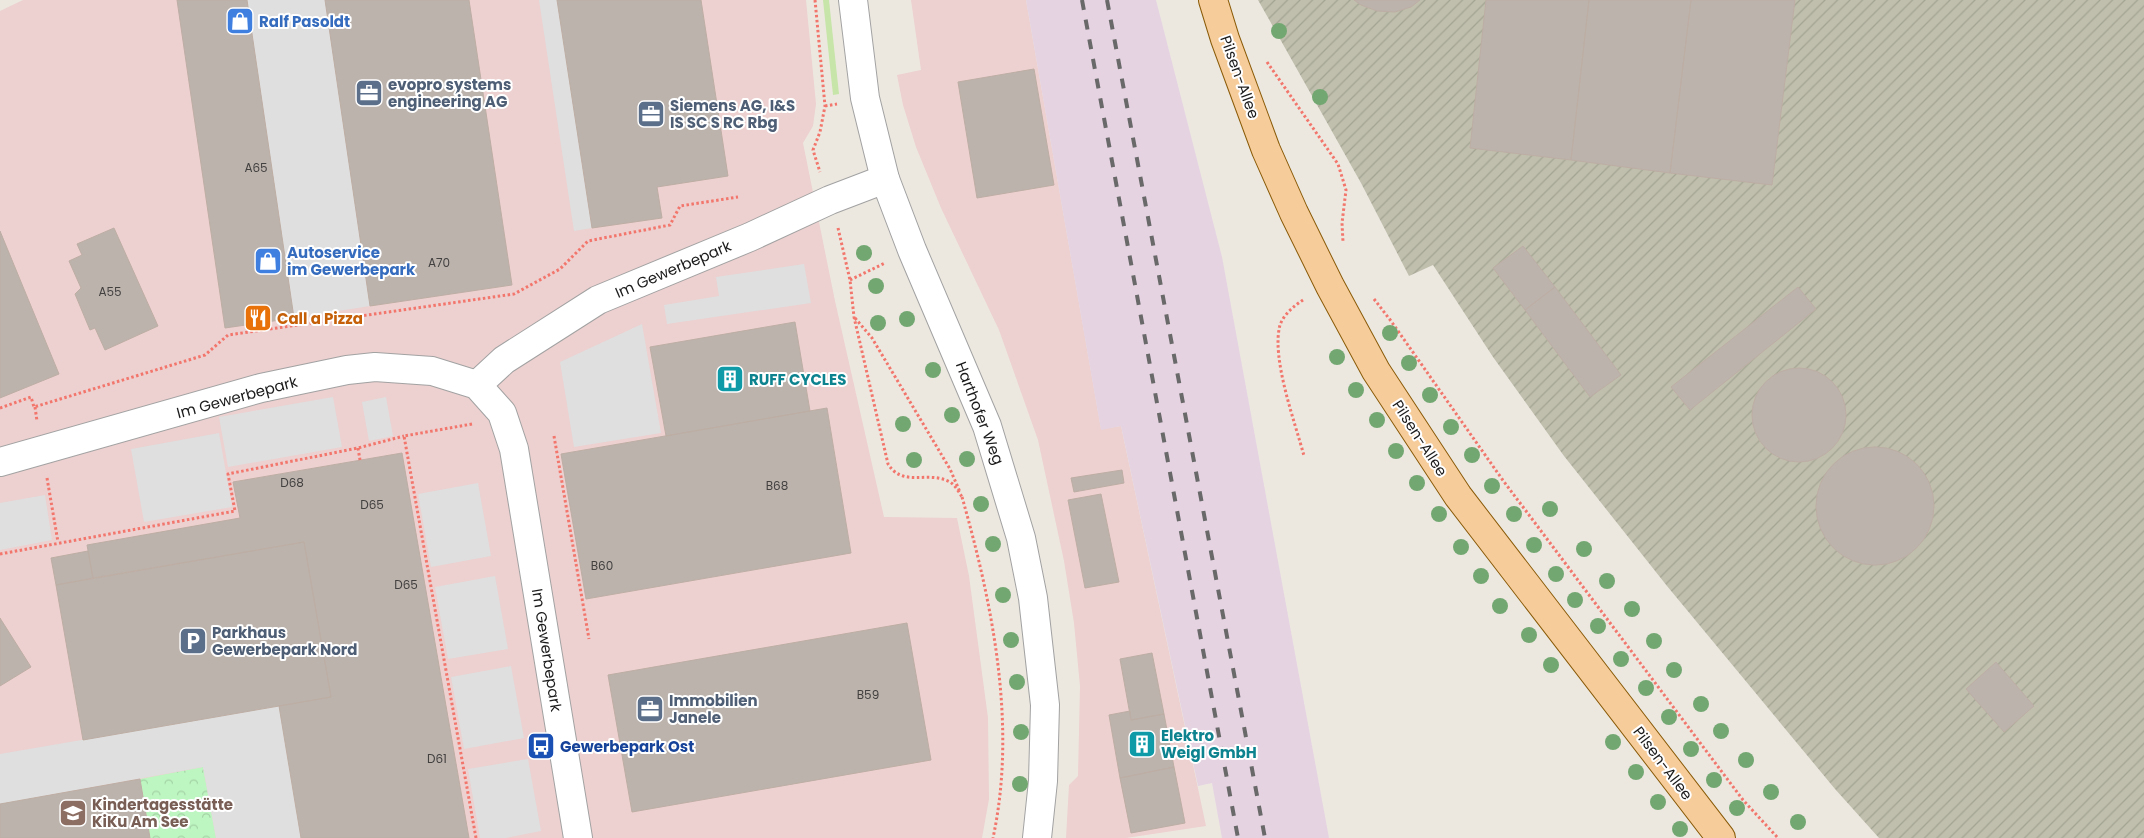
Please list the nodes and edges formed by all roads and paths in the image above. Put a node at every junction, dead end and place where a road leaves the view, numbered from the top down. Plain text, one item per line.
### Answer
1 (815, 0) edge
2 (853, 0) edge
3 (1213, 0) edge
4 (1264, 58) dead end
5 (885, 179) junction
6 (738, 197) dead end
7 (830, 200) junction
8 (1343, 250) dead end
9 (1330, 286) junction
10 (1368, 292) dead end
11 (854, 317) junction
12 (477, 384) junction
13 (0, 408) edge
14 (504, 418) junction
15 (404, 436) junction
16 (554, 436) dead end
17 (358, 448) junction
18 (1304, 456) dead end
19 (360, 460) dead end
20 (0, 462) edge
21 (962, 497) junction
22 (0, 554) edge
23 (589, 639) dead end
24 (1719, 835) edge
25 (476, 838) edge
26 (578, 838) edge
27 (994, 838) edge
28 (1037, 838) edge
29 (1778, 838) edge

1 - 7 path
2 - 5 street, Harthofer Weg
3 - 9 main road, Pilsen-Allee
4 - 8 path
5 - 7 street, Im Gewerbepark
5 - 28 street, Harthofer Weg
6 - 13 path
7 - 11 path
7 - 12 street, Im Gewerbepark
9 - 18 path
9 - 24 main road, Pilsen-Allee
10 - 29 path
11 - 21 path
11 - 21 path
12 - 14 street, Im Gewerbepark
12 - 20 street, Im Gewerbepark
14 - 15 path
14 - 26 street, Im Gewerbepark
15 - 17 path
15 - 25 path
16 - 23 path
17 - 19 path
17 - 22 path
21 - 27 path

